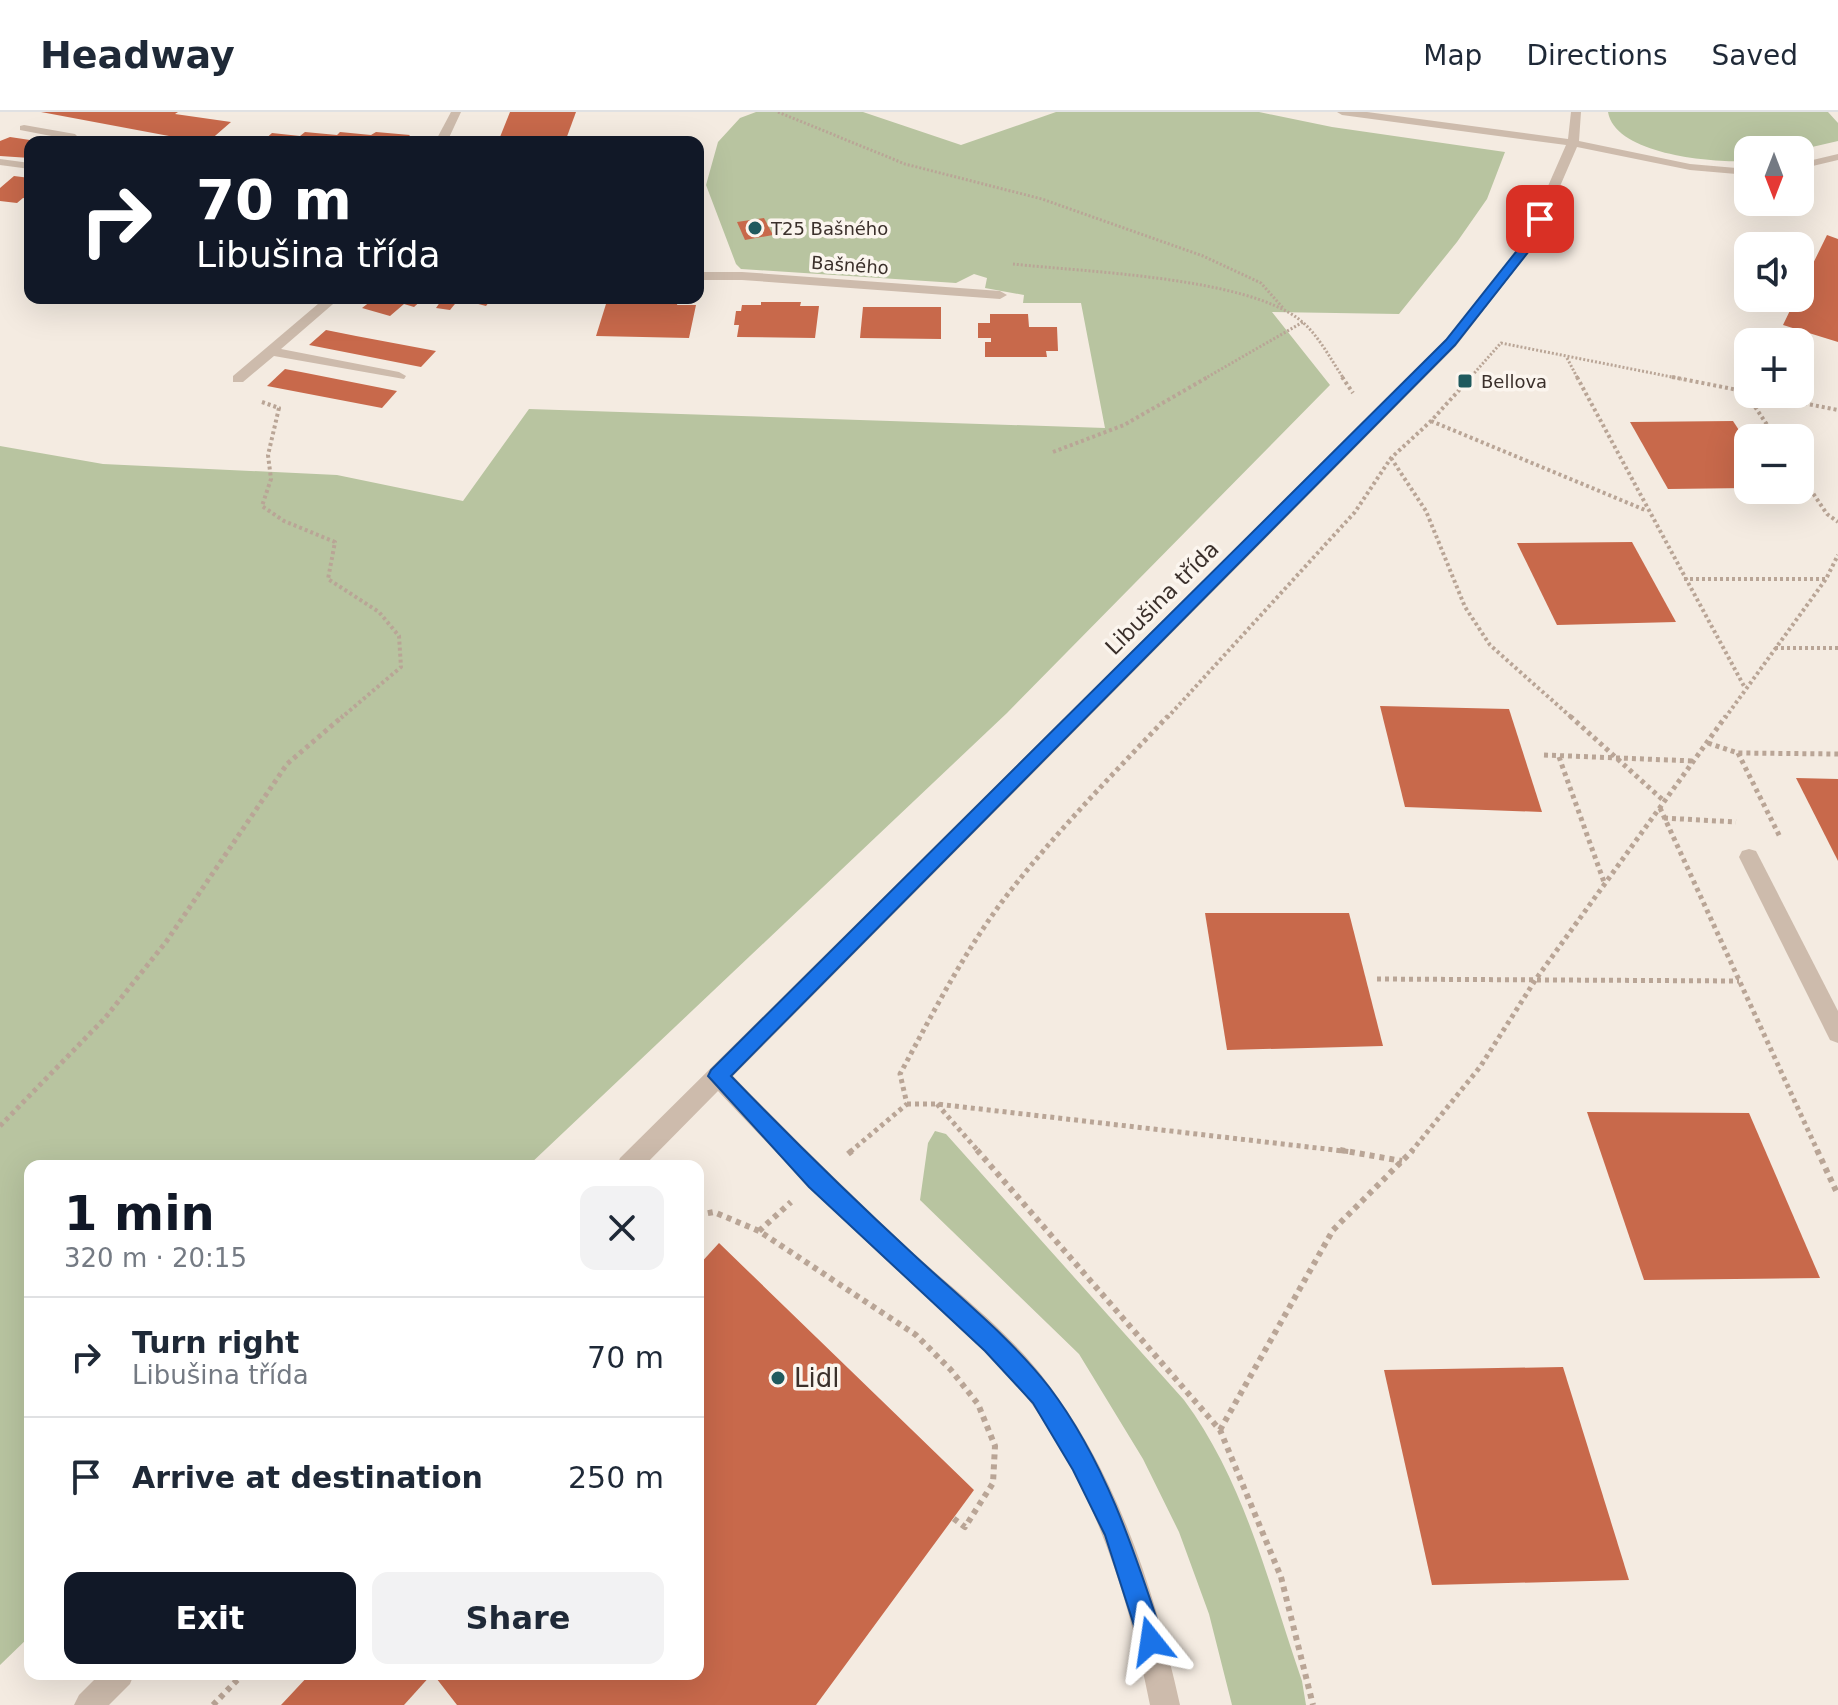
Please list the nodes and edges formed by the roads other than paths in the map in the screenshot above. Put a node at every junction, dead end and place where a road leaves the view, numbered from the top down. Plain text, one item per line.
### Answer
1 (456, 112) edge
2 (1342, 112) edge
3 (1576, 112) edge
4 (24, 128) dead end
5 (71, 136) edge
6 (444, 136) edge
7 (1573, 143) junction
8 (1838, 157) edge
9 (0, 162) edge
10 (1814, 163) edge
11 (24, 165) edge
12 (1734, 171) edge
13 (704, 276) edge
14 (1000, 295) dead end
15 (326, 304) edge
16 (271, 351) junction
17 (399, 376) dead end
18 (238, 379) road end
19 (1749, 857) dead end
20 (1838, 1033) edge
21 (718, 1076) junction
22 (634, 1160) edge
23 (114, 1680) edge
24 (89, 1705) edge
25 (1165, 1705) edge

1 - 6 street
2 - 7 street
3 - 7 street, Libušina třída
4 - 5 street
7 - 12 street
7 - 21 street, Libušina třída
8 - 10 street
9 - 11 street
13 - 14 street, Bašného
15 - 16 street
16 - 17 street
16 - 18 street
19 - 20 street
21 - 22 street, Libušina třída
21 - 25 street
23 - 24 street

